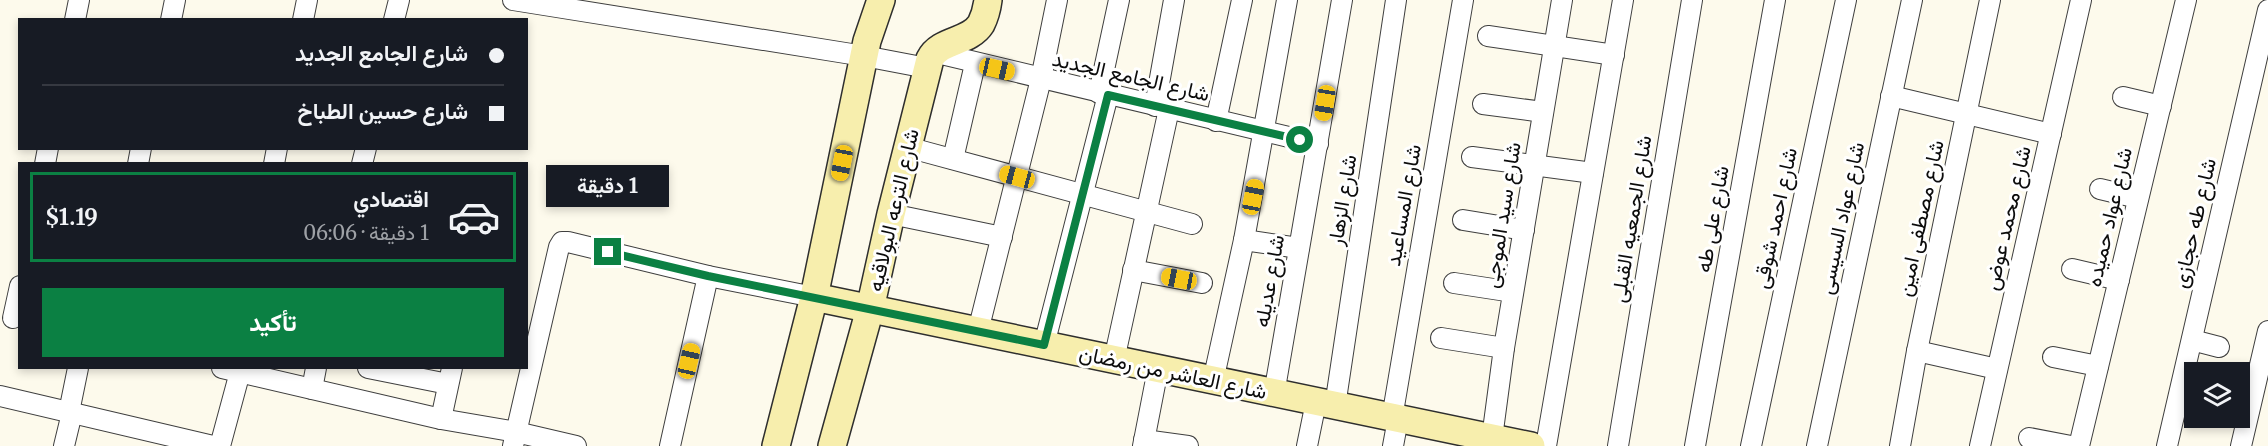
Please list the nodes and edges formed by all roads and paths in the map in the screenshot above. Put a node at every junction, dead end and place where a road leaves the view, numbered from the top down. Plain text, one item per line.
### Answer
1 (79, 0) edge
2 (175, 0) edge
3 (307, 0) edge
4 (399, 0) edge
5 (513, 0) edge
6 (881, 0) edge
7 (988, 0) edge
8 (1057, 0) edge
9 (1119, 0) edge
10 (1174, 0) edge
11 (1242, 0) edge
12 (1287, 0) edge
13 (1342, 0) edge
14 (1396, 0) edge
15 (1463, 0) edge
16 (1562, 0) edge
17 (1623, 0) edge
18 (1692, 0) edge
19 (1775, 0) edge
20 (1846, 0) edge
21 (1912, 0) edge
22 (1990, 0) edge
23 (2081, 0) edge
24 (2186, 0) edge
25 (538, 2) edge
26 (2268, 10) edge
27 (75, 18) edge
28 (171, 18) edge
29 (303, 18) edge
30 (394, 18) edge
31 (1488, 36) dead end
32 (1555, 46) junction
33 (1614, 55) junction
34 (864, 56) junction
35 (930, 60) junction
36 (975, 63) junction
37 (1041, 79) junction
38 (1104, 94) junction
39 (1891, 96) junction
40 (2123, 97) dead end
41 (1483, 104) dead end
42 (2161, 106) junction
43 (1162, 108) junction
44 (1544, 112) junction
45 (1966, 114) junction
46 (1216, 121) junction
47 (1265, 132) junction
48 (2051, 134) junction
49 (1318, 144) junction
50 (907, 147) junction
51 (1472, 157) dead end
52 (952, 159) junction
53 (1534, 166) junction
54 (1593, 173) junction
55 (1017, 177) junction
56 (2100, 189) dead end
57 (1082, 194) junction
58 (2138, 198) junction
59 (1146, 211) junction
60 (891, 214) junction
61 (1463, 220) dead end
62 (1192, 224) dead end
63 (1524, 230) junction
64 (1002, 237) junction
65 (1244, 240) junction
66 (1299, 248) junction
67 (2072, 269) dead end
68 (1133, 270) junction
69 (708, 276) junction
70 (2119, 280) junction
71 (1202, 283) dead end
72 (1454, 283) dead end
73 (1513, 292) junction
74 (18, 293) edge
75 (814, 297) junction
76 (870, 309) junction
77 (11, 318) edge
78 (2268, 331) edge
79 (978, 332) junction
80 (1441, 338) dead end
81 (2192, 340) junction
82 (1044, 345) junction
83 (2219, 347) dead end
84 (1504, 348) junction
85 (1917, 351) junction
86 (2053, 357) dead end
87 (1114, 360) junction
88 (2098, 366) junction
89 (78, 369) edge
90 (232, 369) edge
91 (316, 369) edge
92 (378, 369) edge
93 (1158, 369) junction
94 (1997, 369) junction
95 (450, 376) edge
96 (1213, 381) junction
97 (312, 389) junction
98 (1274, 393) junction
99 (1, 400) edge
100 (1325, 404) junction
101 (2260, 404) edge
102 (70, 412) junction
103 (441, 419) junction
104 (1395, 419) junction
105 (2029, 438) dead end
106 (151, 439) edge
107 (515, 439) edge
108 (1479, 440) edge
109 (1144, 443) edge
110 (64, 446) edge
111 (213, 446) edge
112 (220, 446) edge
113 (576, 446) edge
114 (670, 446) edge
115 (776, 446) edge
116 (832, 446) edge
117 (1188, 446) edge
118 (1307, 446) edge
119 (1393, 446) edge
120 (1531, 446) edge
121 (1546, 446) edge
122 (1618, 446) edge
123 (1695, 446) edge
124 (1751, 446) edge
125 (1817, 446) edge
126 (1900, 446) edge
127 (1980, 446) edge
128 (2072, 446) edge
129 (2079, 446) edge
130 (2167, 446) edge
131 (2241, 446) edge

1 - 27 street
2 - 28 street
3 - 29 street
4 - 30 street
5 - 25 street, شارع الجامع الجديد
6 - 34 street
7 - 35 street
8 - 37 street
9 - 38 street
10 - 43 street
11 - 46 street
12 - 47 street
13 - 49 street, شارع عديله
14 - 100 street, شارع الزهار
15 - 104 street, شارع المساعيد
16 - 32 street, شارع سيد الموجى
17 - 33 street
18 - 122 street, شارع الجمعيه القبلى
19 - 123 street, شارع على طه
20 - 124 street, شارع احمد شوقى
21 - 39 street, شارع عواد السيسى
22 - 45 street, شارع مصطفى امين
23 - 48 street, شارع محمد عوض
24 - 42 street, شارع عواد حميده
25 - 34 street, شارع الجامع الجديد
26 - 81 street, شارع طه حجازى
31 - 32 street
32 - 33 street
32 - 44 street, شارع سيد الموجى
33 - 54 street
34 - 35 street, شارع الجامع الجديد
34 - 75 street
35 - 36 street, شارع الجامع الجديد
35 - 50 street, شارع الترعه البولاقيه
36 - 37 street, شارع الجامع الجديد
36 - 52 street
37 - 38 street, شارع الجامع الجديد
37 - 55 street
38 - 43 street, شارع الجامع الجديد
38 - 57 street
39 - 45 street
39 - 125 street, شارع عواد السيسى
40 - 42 street
41 - 44 street
42 - 58 street, شارع عواد حميده
43 - 46 street, شارع الجامع الجديد
43 - 59 street
44 - 53 street, شارع سيد الموجى
45 - 48 street
45 - 85 street, شارع مصطفى امين
46 - 47 street, شارع الجامع الجديد
47 - 49 street, شارع الجامع الجديد
47 - 65 street
48 - 94 street, شارع محمد عوض
49 - 66 street, شارع عديله
50 - 52 street
50 - 60 street, شارع الترعه البولاقيه
51 - 53 street
52 - 55 street
53 - 54 street
53 - 63 street, شارع سيد الموجى
54 - 121 street
55 - 57 street
55 - 64 street
56 - 58 street
57 - 59 street
57 - 82 street
58 - 70 street, شارع عواد حميده
59 - 62 street
59 - 68 street
60 - 64 street
60 - 76 street, شارع الترعه البولاقيه
61 - 63 street
63 - 73 street, شارع سيد الموجى
64 - 79 street
65 - 66 street
65 - 96 street
66 - 98 street, شارع عديله
67 - 70 street
68 - 71 street
68 - 87 street
69 - 75 street
69 - 107 street
69 - 114 street
70 - 88 street, شارع عواد حميده
72 - 73 street
73 - 84 street, شارع سيد الموجى
74 - 77 street
75 - 76 street, شارع العاشر من رمضان
75 - 115 street
76 - 79 street, شارع العاشر من رمضان
76 - 116 street, شارع الترعه البولاقيه
78 - 101 street
79 - 82 street, شارع العاشر من رمضان
80 - 84 street
81 - 83 street
81 - 130 street, شارع طه حجازى
82 - 87 street, شارع العاشر من رمضان
84 - 108 street, شارع سيد الموجى
85 - 94 street
85 - 126 street, شارع مصطفى امين
86 - 88 street
87 - 93 street, شارع العاشر من رمضان
88 - 129 street, شارع عواد حميده
89 - 102 street
90 - 97 street
90 - 112 street
91 - 97 street
92 - 95 street
93 - 96 street, شارع العاشر من رمضان
93 - 109 street
94 - 127 street, شارع محمد عوض
95 - 103 street
96 - 98 street, شارع العاشر من رمضان
97 - 103 street
98 - 100 street, شارع العاشر من رمضان
99 - 102 street
100 - 104 street, شارع العاشر من رمضان
100 - 118 street, شارع الزهار
101 - 131 street
102 - 106 street
102 - 110 street
103 - 107 street
104 - 108 street, شارع العاشر من رمضان
104 - 119 street, شارع المساعيد
105 - 128 street
106 - 111 street
107 - 113 street
108 - 120 street, شارع العاشر من رمضان
109 - 117 street

